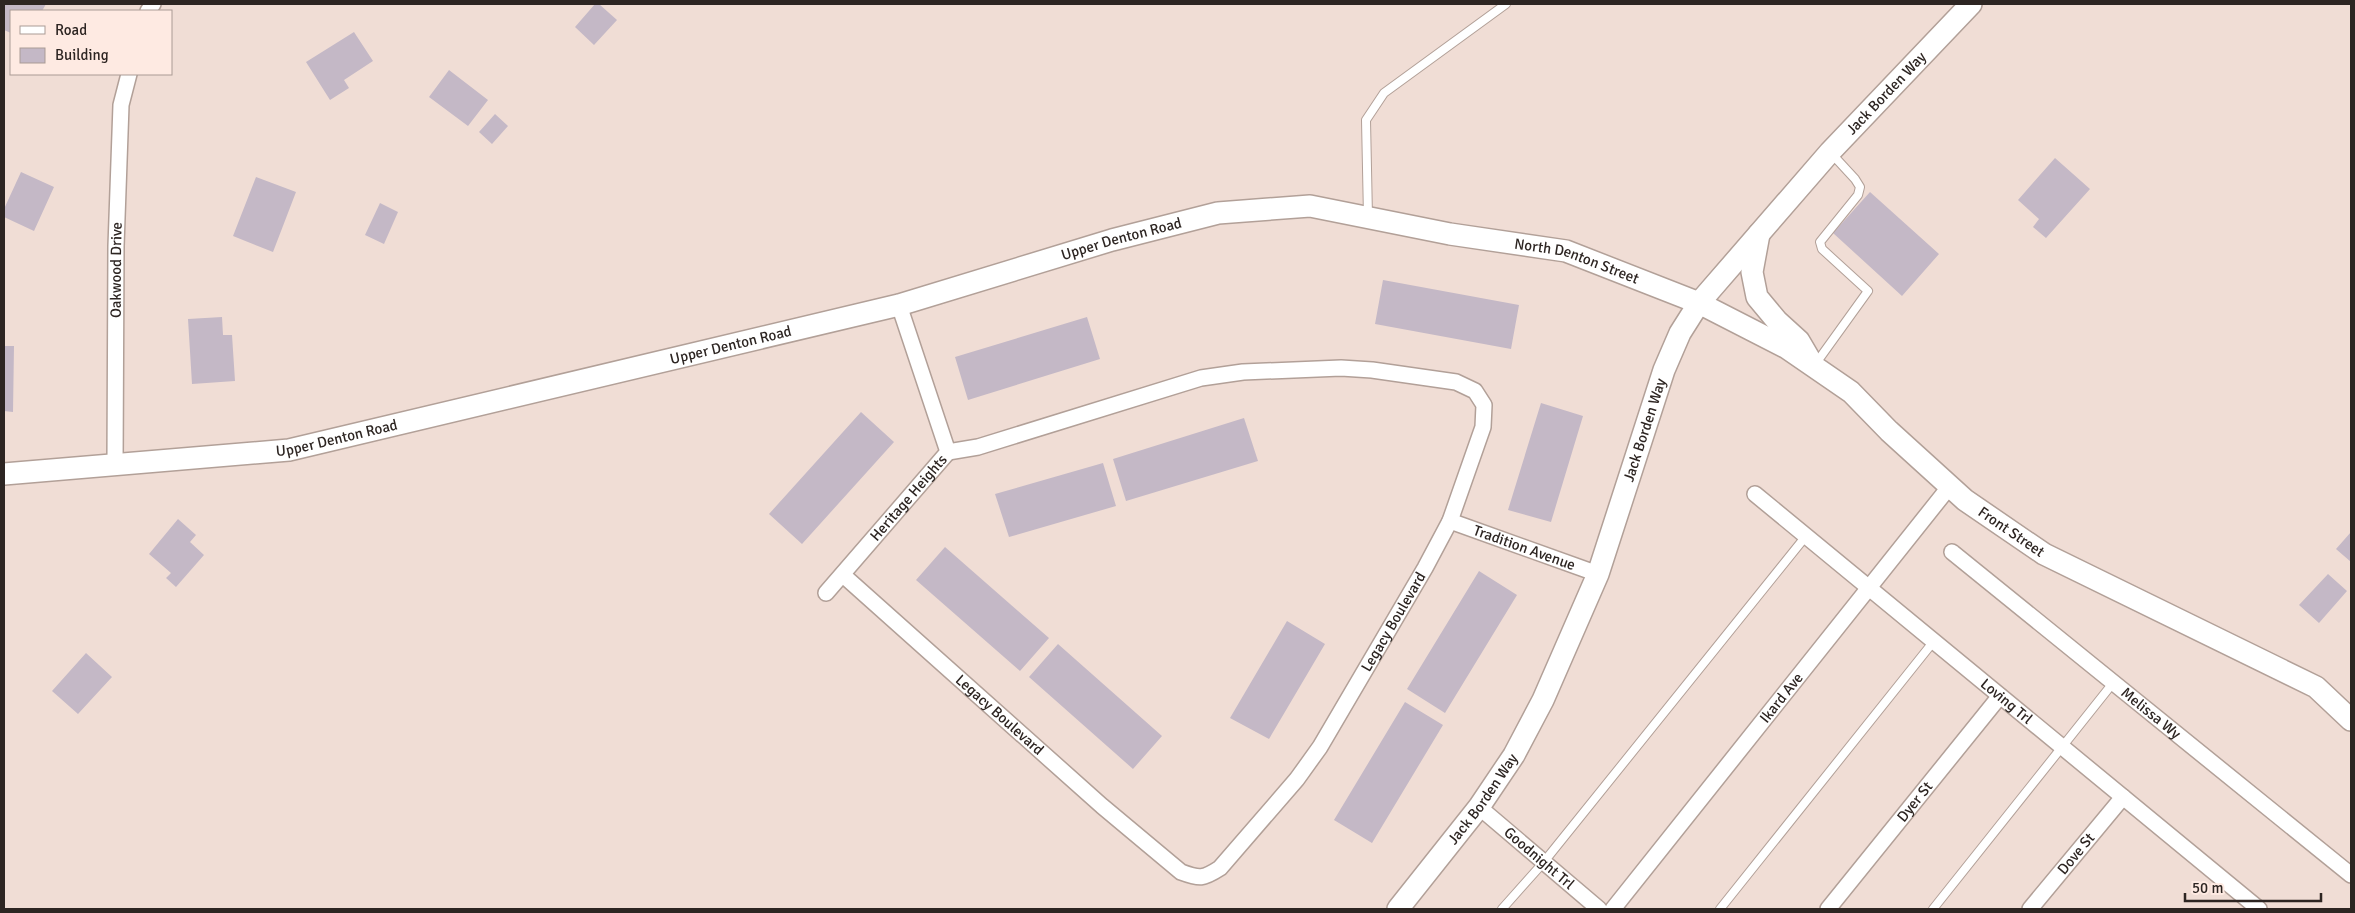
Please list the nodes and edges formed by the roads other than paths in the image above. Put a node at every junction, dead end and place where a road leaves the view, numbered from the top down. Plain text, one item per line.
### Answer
1 (1506, 4) edge
2 (1971, 4) edge
3 (129, 75) edge
4 (1830, 152) junction
5 (1368, 219) junction
6 (1759, 233) junction
7 (1450, 234) joint
8 (1699, 303) junction
9 (899, 305) junction
10 (1814, 366) junction
11 (948, 452) junction
12 (115, 466) junction
13 (4, 474) edge
14 (1950, 486) junction
15 (1755, 494) dead end
16 (1450, 521) junction
17 (1806, 536) junction
18 (1952, 552) dead end
19 (1598, 574) junction
20 (843, 575) junction
21 (1869, 587) junction
22 (826, 594) dead end
23 (1934, 641) junction
24 (2113, 683) junction
25 (2000, 696) junction
26 (2351, 720) edge
27 (2062, 747) junction
28 (2122, 797) junction
29 (1479, 808) junction
30 (1544, 863) junction
31 (2351, 875) edge
32 (1398, 909) edge
33 (1502, 909) edge
34 (1599, 909) edge
35 (1613, 909) edge
36 (1720, 909) edge
37 (1828, 909) edge
38 (1933, 909) edge
39 (2030, 909) edge
40 (2259, 909) edge

1 - 5 lane
2 - 4 street, Jack Borden Way
3 - 12 street, Oakwood Drive
4 - 6 street, Jack Borden Way
4 - 10 lane
5 - 7 street, Upper Denton Road
5 - 9 street, Upper Denton Road
6 - 8 street, Jack Borden Way
6 - 10 street
7 - 8 street, North Denton Street
8 - 10 street, Front Street
8 - 19 street, Jack Borden Way
9 - 11 street, Heritage Heights
9 - 12 street, Upper Denton Road
10 - 14 street, Front Street
11 - 16 street, Legacy Boulevard
11 - 20 street, Heritage Heights
12 - 13 street, Upper Denton Road
14 - 21 street, Ikard Ave
14 - 26 street, Front Street
15 - 17 street, Loving Trl
16 - 19 street, Tradition Avenue
16 - 20 street, Legacy Boulevard
17 - 21 street, Loving Trl
17 - 30 lane
18 - 24 street, Melissa Wy
19 - 29 street, Jack Borden Way
20 - 22 street, Heritage Heights
21 - 23 street, Loving Trl
21 - 35 street, Ikard Ave
23 - 25 street, Loving Trl
23 - 36 lane
24 - 27 lane
24 - 31 street, Melissa Wy
25 - 27 street, Loving Trl
25 - 37 street, Dyer St
27 - 28 street, Loving Trl
27 - 38 lane
28 - 39 street, Dove St
28 - 40 street, Loving Trl
29 - 30 street, Goodnight Trl
29 - 32 street, Jack Borden Way
30 - 33 lane
30 - 34 street, Goodnight Trl

